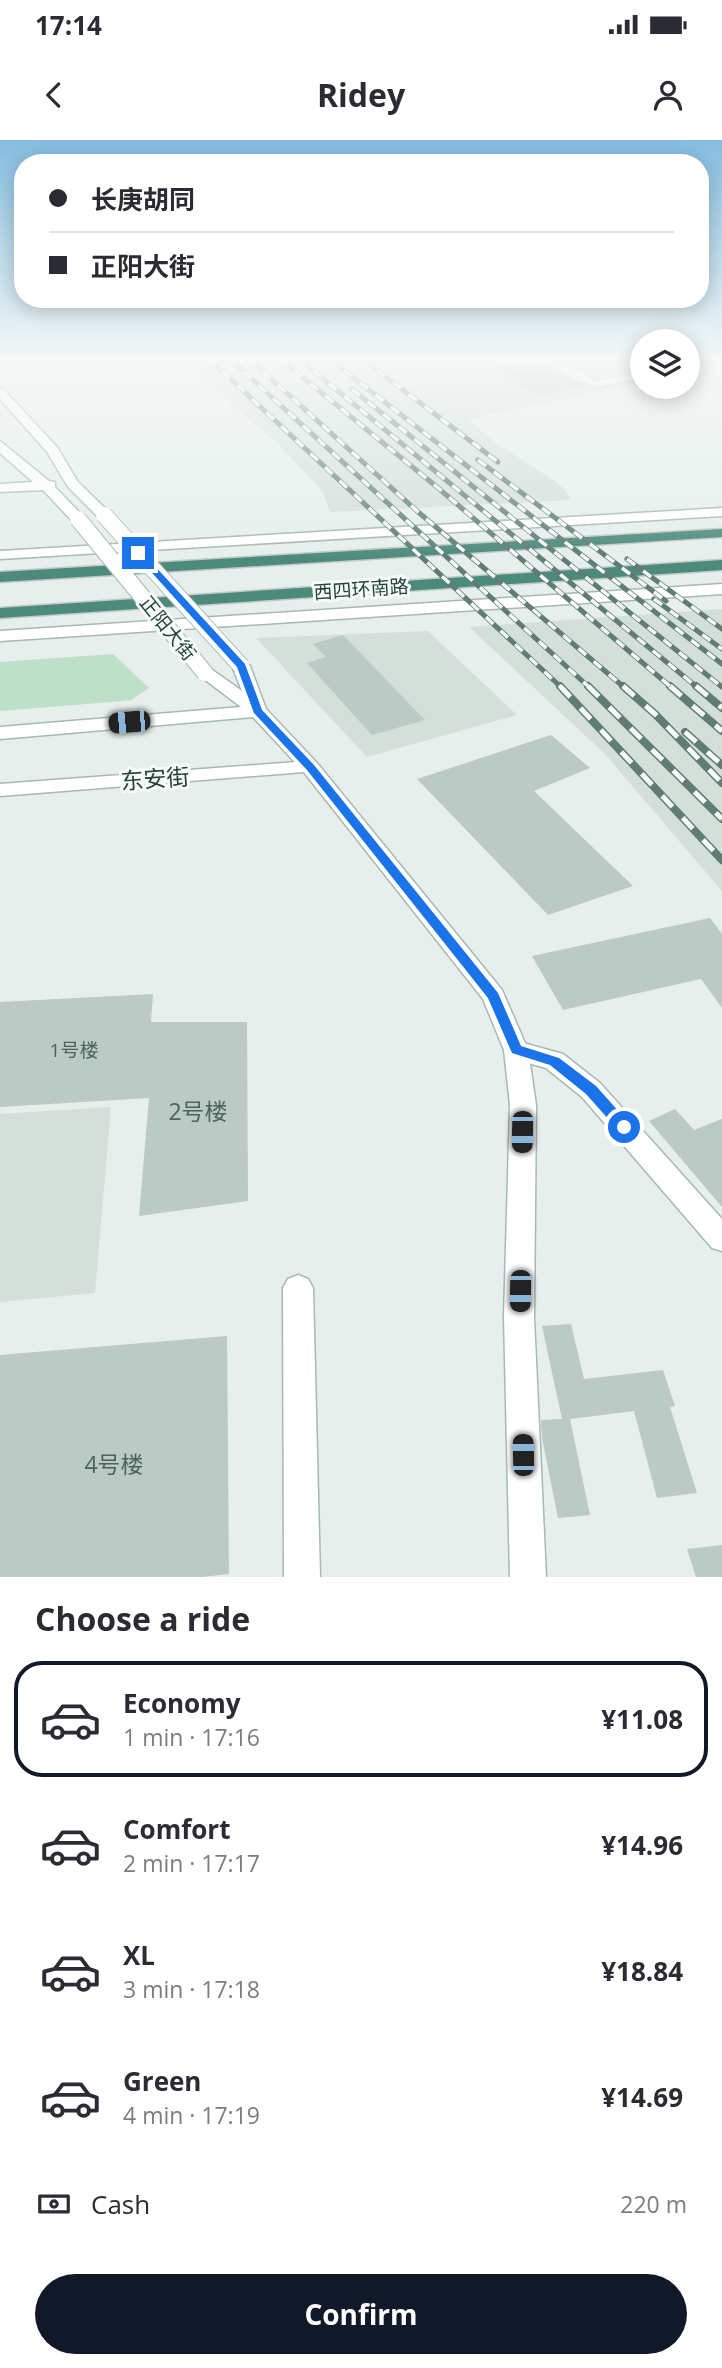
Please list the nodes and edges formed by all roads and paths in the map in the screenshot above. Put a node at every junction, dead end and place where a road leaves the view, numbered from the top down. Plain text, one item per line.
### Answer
1 (30, 425) edge
2 (0, 445) edge
3 (73, 484) junction
4 (46, 485) junction
5 (0, 488) edge
6 (722, 512) edge
7 (722, 533) edge
8 (0, 555) edge
9 (722, 565) edge
10 (0, 577) edge
11 (722, 589) edge
12 (0, 613) edge
13 (0, 636) edge
14 (258, 711) junction
15 (0, 733) edge
16 (310, 768) junction
17 (0, 790) edge
18 (516, 1050) junction
19 (722, 1239) edge
20 (298, 1288) dead end
21 (302, 1577) edge
22 (528, 1577) edge

1 - 3 main road, 正阳大街
2 - 4 main road, 正阳大街
3 - 4 main road
3 - 14 main road, 正阳大街, bridge
4 - 5 main road
4 - 14 main road, 正阳大街, bridge
6 - 8 main road
7 - 10 highway, 西四环南路
9 - 12 highway, 西四环南路
11 - 13 main road, 西四环南路
14 - 15 main road
14 - 16 main road, 正阳大街
16 - 17 main road, 东安街
16 - 18 main road, 正阳大街
18 - 19 main road
18 - 22 main road, 正阳大街
20 - 21 main road

